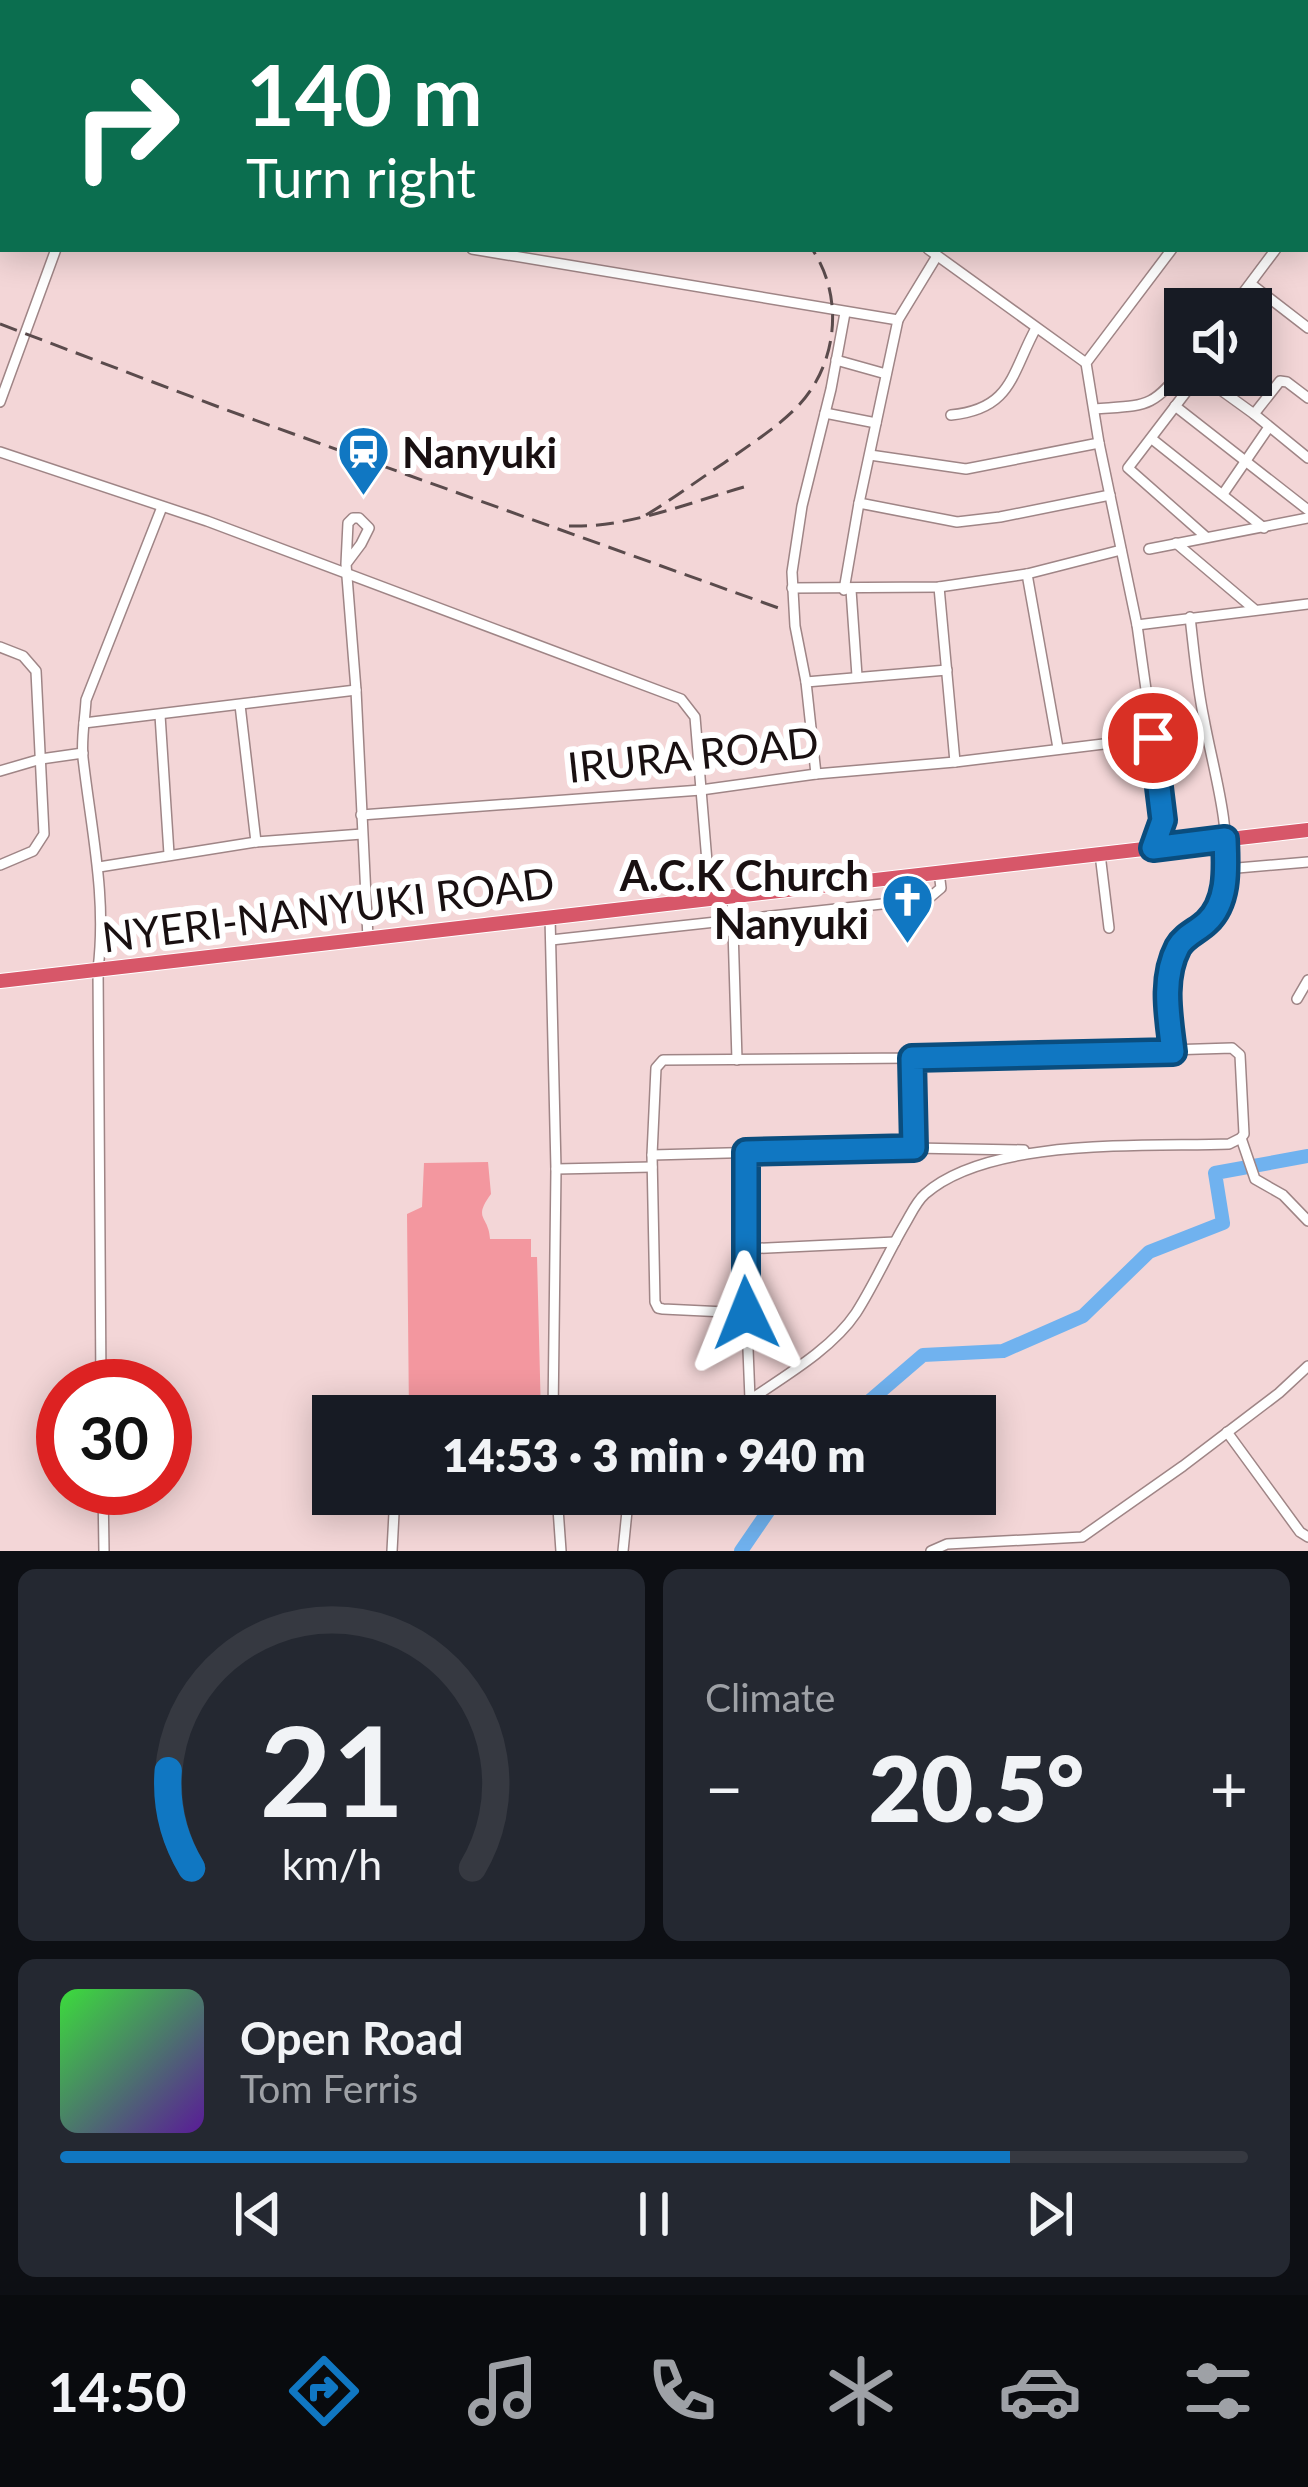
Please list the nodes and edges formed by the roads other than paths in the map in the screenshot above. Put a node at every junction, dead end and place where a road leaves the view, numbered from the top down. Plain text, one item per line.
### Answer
1 (55, 252) edge
2 (489, 252) edge
3 (932, 252) edge
4 (1170, 252) edge
5 (1274, 252) edge
6 (1251, 284) junction
7 (1248, 288) edge
8 (844, 313) junction
9 (898, 320) junction
10 (1036, 328) junction
11 (1308, 328) edge
12 (836, 360) junction
13 (1086, 363) junction
14 (886, 374) junction
15 (1164, 393) edge
16 (1183, 396) edge
17 (1229, 396) edge
18 (1308, 398) edge
19 (0, 401) edge
20 (1175, 406) junction
21 (1095, 410) junction
22 (825, 413) junction
23 (1254, 414) junction
24 (951, 415) dead end
25 (876, 423) junction
26 (1269, 427) junction
27 (1152, 439) junction
28 (1099, 443) junction
29 (0, 452) edge
30 (870, 455) junction
31 (1308, 458) edge
32 (1244, 461) junction
33 (1223, 494) junction
34 (1109, 495) junction
35 (859, 503) junction
36 (162, 507) junction
37 (1308, 514) edge
38 (1264, 528) junction
39 (1205, 536) junction
40 (1176, 543) junction
41 (1150, 549) dead end
42 (1121, 550) junction
43 (348, 569) junction
44 (1027, 574) junction
45 (939, 587) junction
46 (792, 588) junction
47 (848, 590) junction
48 (1308, 604) edge
49 (1256, 610) junction
50 (1190, 617) junction
51 (1137, 625) junction
52 (0, 647) edge
53 (947, 670) junction
54 (857, 676) junction
55 (806, 682) junction
56 (356, 690) junction
57 (240, 705) junction
58 (160, 715) junction
59 (84, 723) junction
60 (1153, 738) junction
61 (1058, 748) junction
62 (82, 753) junction
63 (41, 759) junction
64 (955, 762) junction
65 (0, 771) edge
66 (816, 774) junction
67 (701, 790) junction
68 (361, 815) junction
69 (1308, 830) edge
70 (362, 834) junction
71 (1225, 839) junction
72 (256, 842) junction
73 (1160, 847) junction
74 (169, 854) junction
75 (1100, 854) junction
76 (1308, 862) edge
77 (0, 865) edge
78 (99, 867) junction
79 (1226, 868) junction
80 (939, 872) junction
81 (732, 896) junction
82 (710, 898) junction
83 (633, 908) junction
84 (550, 917) junction
85 (732, 919) junction
86 (1109, 928) dead end
87 (635, 930) junction
88 (368, 938) junction
89 (550, 940) junction
90 (98, 968) junction
91 (1308, 980) edge
92 (0, 981) edge
93 (1297, 999) dead end
94 (1173, 1052) junction
95 (912, 1058) junction
96 (736, 1060) junction
97 (1241, 1138) junction
98 (914, 1148) junction
99 (1036, 1150) junction
100 (746, 1152) junction
101 (652, 1155) junction
102 (652, 1167) junction
103 (556, 1169) junction
104 (1308, 1222) edge
105 (895, 1243) junction
106 (745, 1249) junction
107 (746, 1313) junction
108 (101, 1359) edge
109 (1308, 1366) edge
110 (553, 1395) edge
111 (750, 1395) edge
112 (756, 1395) edge
113 (1227, 1432) junction
114 (103, 1515) edge
115 (393, 1515) edge
116 (558, 1515) edge
117 (627, 1515) edge
118 (1082, 1537) junction
119 (1308, 1537) edge
120 (104, 1551) edge
121 (392, 1551) edge
122 (561, 1551) edge
123 (623, 1551) edge
124 (932, 1551) edge
125 (1085, 1551) edge

1 - 19 street
2 - 8 street
3 - 9 street
3 - 10 street
4 - 13 street
5 - 6 street
6 - 7 street
6 - 11 street
8 - 9 street
8 - 12 street
9 - 14 street
10 - 13 street
10 - 24 street
12 - 14 street
12 - 22 street
13 - 21 street
14 - 25 street
15 - 21 street
16 - 20 street
17 - 23 street
18 - 23 street
20 - 27 street
20 - 32 street
21 - 28 street
22 - 25 street
22 - 46 street
23 - 26 street
25 - 30 street
26 - 31 street
26 - 32 street
27 - 33 street
27 - 39 street
28 - 30 street
28 - 34 street
29 - 36 street
30 - 35 street
32 - 33 street
32 - 37 street
33 - 38 street
34 - 35 street
34 - 42 street
35 - 47 street
36 - 43 street
36 - 59 street
37 - 38 street
38 - 39 street
39 - 40 street
40 - 41 street
40 - 49 street
42 - 44 street
42 - 51 street
43 - 56 street
43 - 67 street
44 - 45 street
44 - 61 street
45 - 47 street
45 - 53 street
46 - 47 street
46 - 55 street
47 - 54 street
48 - 49 street
49 - 50 street
50 - 51 street
50 - 71 street
51 - 60 street
52 - 63 street
53 - 54 street
53 - 64 street
54 - 55 street
55 - 66 street
56 - 57 street
56 - 68 street
57 - 58 street
57 - 72 street
58 - 59 street
58 - 74 street
59 - 62 street
60 - 61 street, IRURA ROAD
60 - 73 street
61 - 64 street, IRURA ROAD
62 - 63 street
62 - 78 street
63 - 65 street
63 - 77 street
64 - 66 street, IRURA ROAD
66 - 67 street, IRURA ROAD
67 - 68 street, IRURA ROAD
67 - 82 street
68 - 70 street
69 - 71 highway, NYERI-NANYUKI ROAD
70 - 72 street
70 - 88 street
71 - 73 highway, NYERI-NANYUKI ROAD
71 - 79 street
72 - 74 street
73 - 75 highway, NYERI-NANYUKI ROAD
74 - 78 street
75 - 80 highway, NYERI-NANYUKI ROAD
75 - 86 street
76 - 79 street
78 - 90 street
79 - 94 street
80 - 81 highway, NYERI-NANYUKI ROAD
80 - 85 street
81 - 82 highway, NYERI-NANYUKI ROAD
81 - 85 street
82 - 83 highway, NYERI-NANYUKI ROAD
83 - 84 highway, NYERI-NANYUKI ROAD
83 - 87 street
84 - 88 highway, NYERI-NANYUKI ROAD
84 - 89 street
85 - 87 street
85 - 96 street
87 - 89 street
88 - 90 highway, NYERI-NANYUKI ROAD
89 - 103 street
90 - 92 highway, NYERI-NANYUKI ROAD
90 - 108 street
91 - 93 street
94 - 95 street
94 - 97 street
95 - 96 street
95 - 98 street
96 - 101 street
97 - 99 street
97 - 104 street
98 - 99 street
98 - 100 street
99 - 105 street
100 - 101 street
100 - 106 street
101 - 102 street
102 - 103 street
102 - 107 street
103 - 110 street
105 - 106 street
105 - 112 street
106 - 107 street
107 - 111 street
109 - 113 street
113 - 118 street
113 - 119 street
114 - 120 street
115 - 121 street
116 - 122 street
117 - 123 street
118 - 124 street
118 - 125 street

